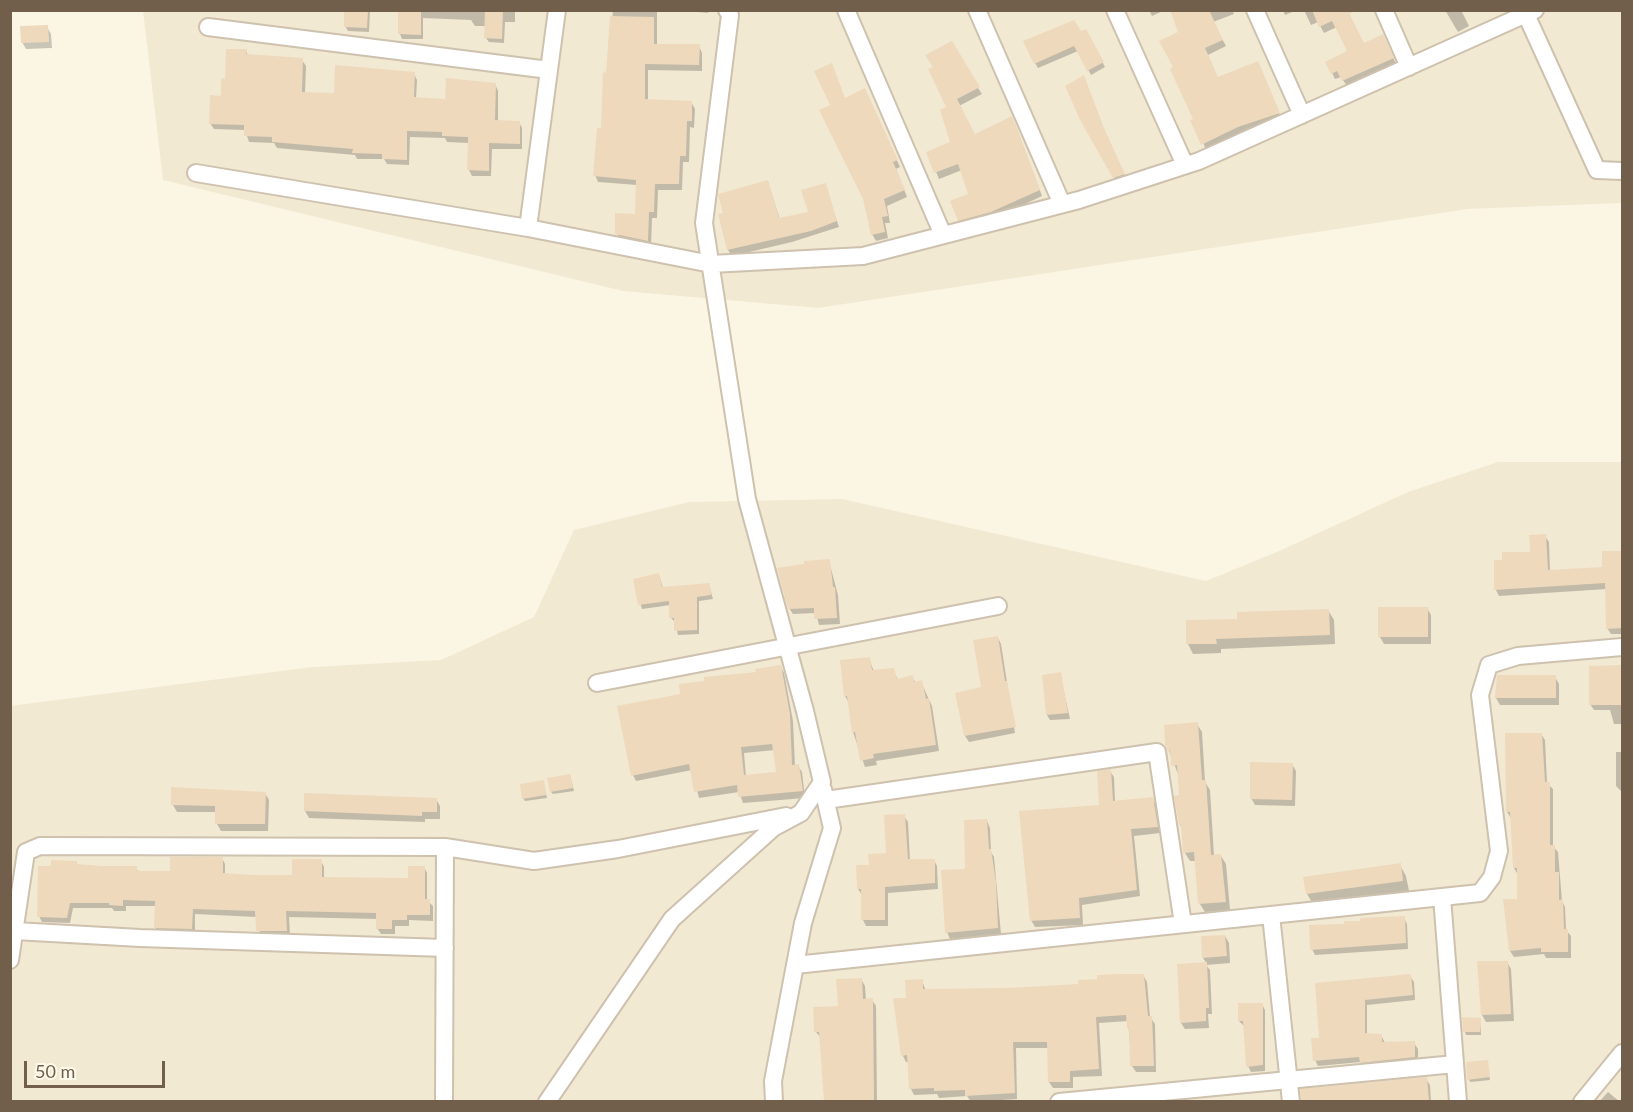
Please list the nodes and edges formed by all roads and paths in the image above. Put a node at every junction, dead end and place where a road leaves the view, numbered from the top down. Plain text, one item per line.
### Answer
1 (557, 10) edge
2 (727, 10) edge
3 (846, 10) edge
4 (976, 10) edge
5 (1116, 10) edge
6 (1255, 10) edge
7 (1384, 10) edge
8 (1529, 12) edge
9 (208, 27) dead end
10 (1409, 67) junction
11 (549, 70) junction
12 (1302, 114) junction
13 (1185, 165) junction
14 (1623, 171) edge
15 (196, 173) dead end
16 (1062, 204) junction
17 (528, 228) junction
18 (943, 235) junction
19 (711, 264) junction
20 (998, 606) dead end
21 (788, 646) junction
22 (1623, 647) edge
23 (597, 682) dead end
24 (822, 782) junction
25 (826, 800) junction
26 (801, 813) junction
27 (445, 847) junction
28 (1442, 897) junction
29 (1270, 915) junction
30 (1183, 924) junction
31 (15, 931) junction
32 (445, 948) junction
33 (10, 960) edge
34 (795, 964) junction
35 (1622, 1055) edge
36 (1455, 1064) junction
37 (1289, 1079) junction
38 (444, 1101) edge
39 (547, 1101) edge
40 (774, 1101) edge
41 (1059, 1101) edge
42 (1079, 1101) edge
43 (1291, 1101) edge
44 (1458, 1101) edge
45 (1582, 1101) edge

1 - 11 street
2 - 19 street
3 - 18 street
4 - 16 street
5 - 13 street
6 - 12 street
7 - 10 street
8 - 10 street
8 - 14 street
9 - 11 street
10 - 12 street
11 - 17 street
12 - 13 street
13 - 16 street
15 - 17 street
16 - 18 street
17 - 19 street
18 - 19 street
19 - 21 street
20 - 21 street
21 - 23 street
21 - 24 street
22 - 28 street
24 - 25 street
24 - 26 street
25 - 30 street
25 - 34 street
26 - 27 street
26 - 39 street
27 - 31 street
27 - 32 street
28 - 29 street
28 - 36 street
29 - 30 street
29 - 37 street
30 - 34 street
31 - 32 street
31 - 33 street
32 - 38 street
34 - 40 street
35 - 45 street
36 - 37 street
36 - 44 street
37 - 42 street
37 - 43 street
41 - 42 street

